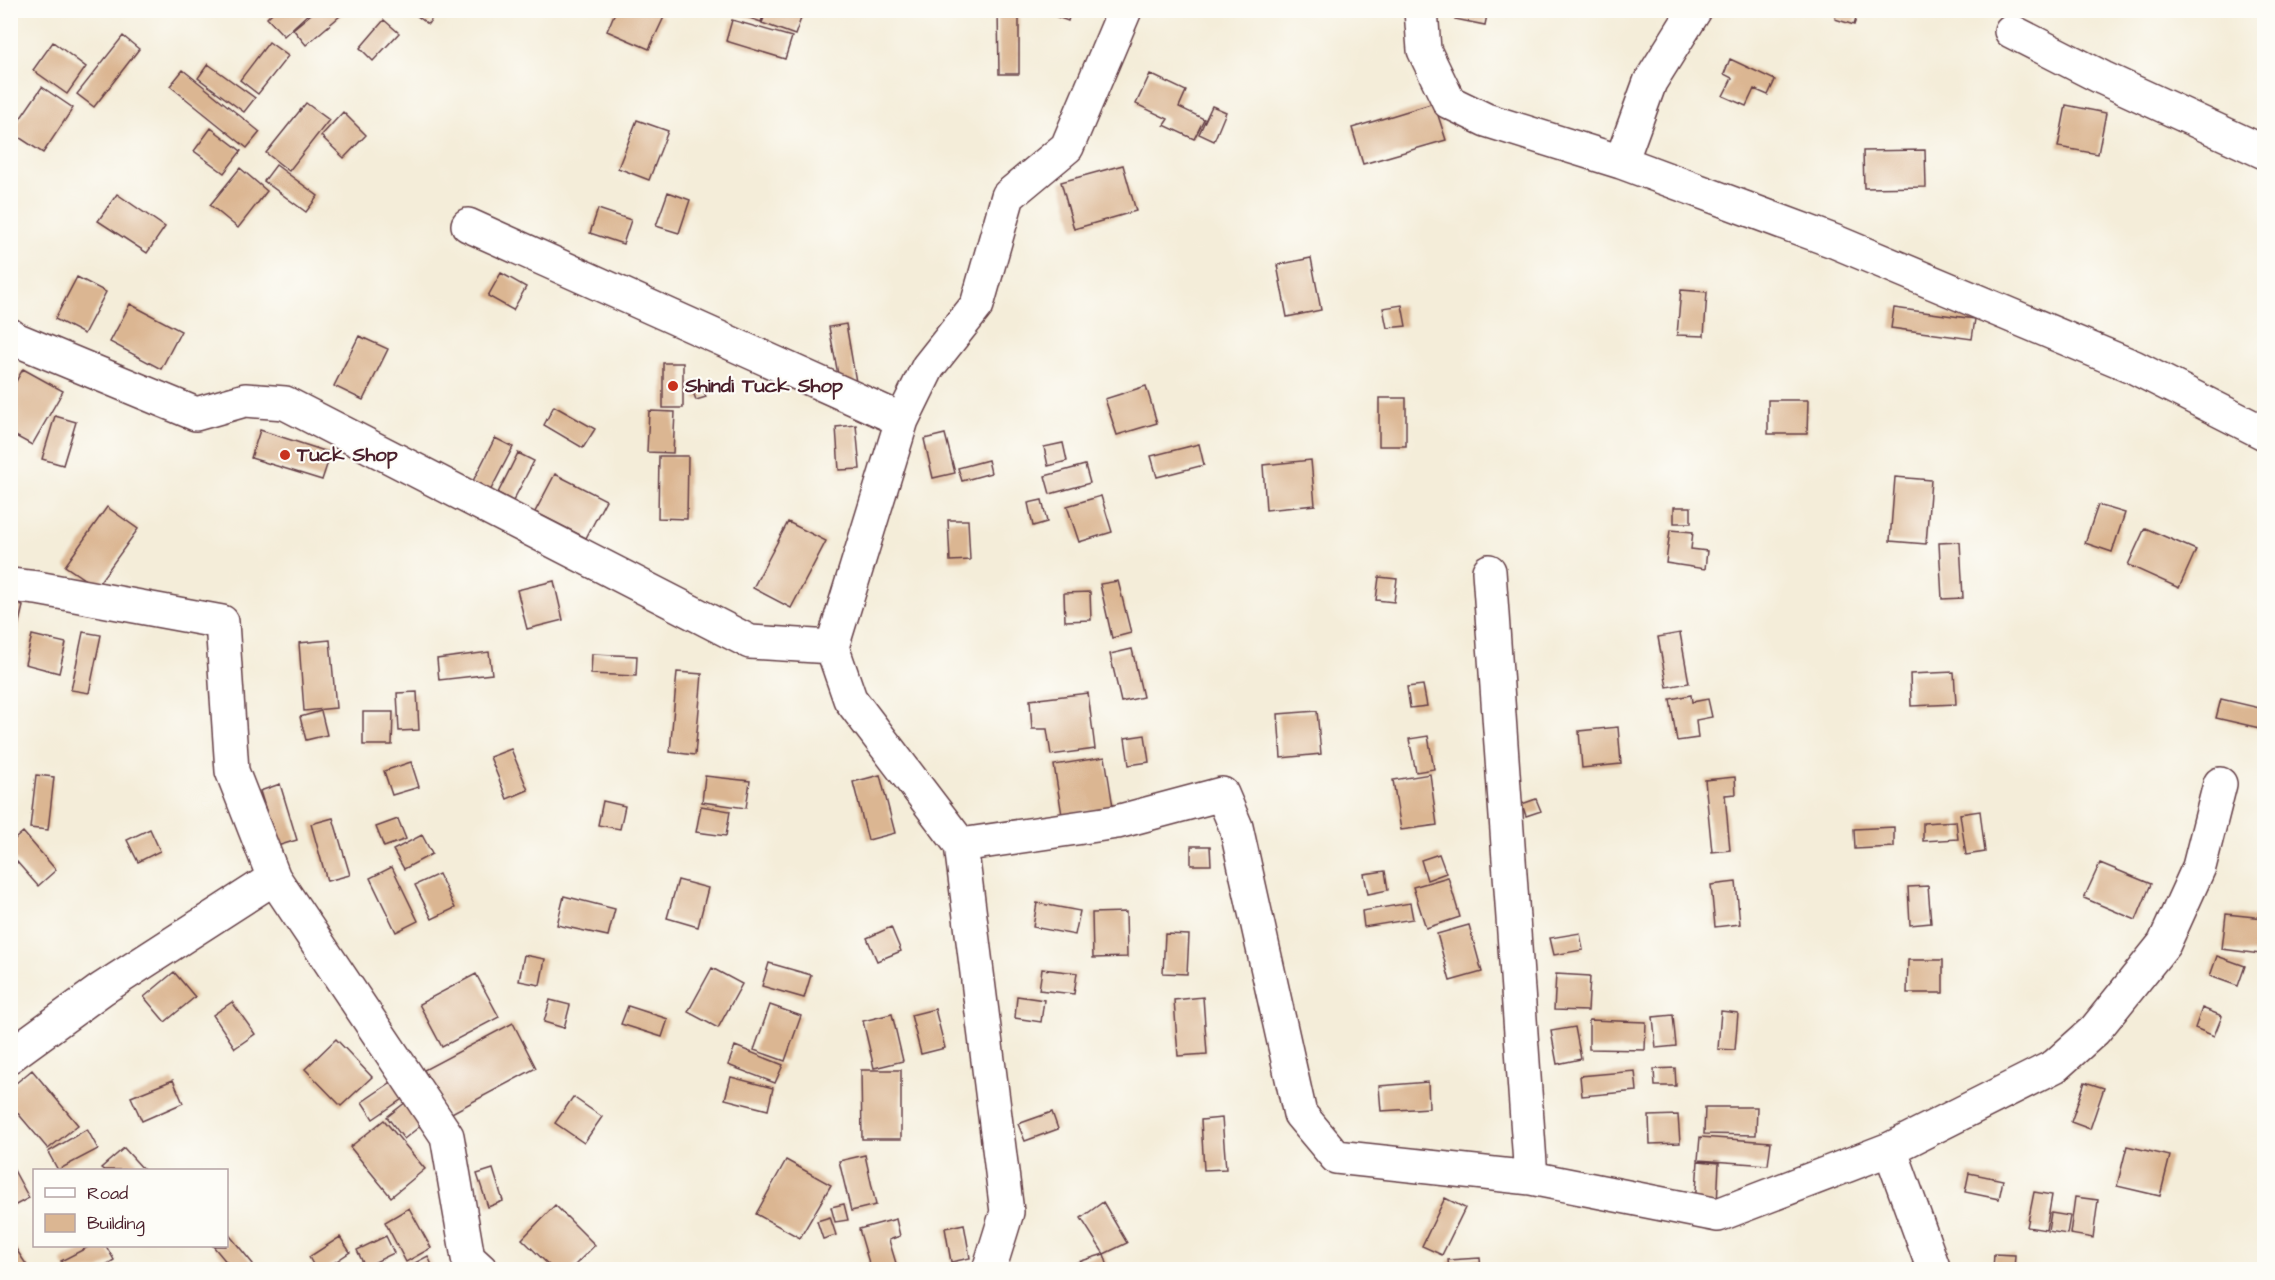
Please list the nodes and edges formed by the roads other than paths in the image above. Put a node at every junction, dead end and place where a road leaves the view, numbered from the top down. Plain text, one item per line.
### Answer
1 (1125, 10) edge
2 (1421, 10) edge
3 (1695, 10) edge
4 (2011, 31) dead end
5 (2265, 152) edge
6 (1621, 162) junction
7 (468, 225) dead end
8 (10, 335) edge
9 (902, 420) junction
10 (2265, 433) edge
11 (1490, 571) dead end
12 (10, 585) edge
13 (832, 647) junction
14 (2220, 784) dead end
15 (961, 845) junction
16 (274, 878) junction
17 (10, 1056) edge
18 (1890, 1149) junction
19 (1531, 1178) junction
20 (481, 1269) edge
21 (989, 1269) edge
22 (1934, 1269) edge

1 - 9 street
2 - 6 street
3 - 6 street
4 - 5 street
6 - 10 street
7 - 9 street
8 - 13 street
9 - 13 street
11 - 19 street
12 - 16 street
13 - 15 street
14 - 18 street
15 - 19 street
15 - 21 street
16 - 17 street
16 - 20 street
18 - 19 street
18 - 22 street

